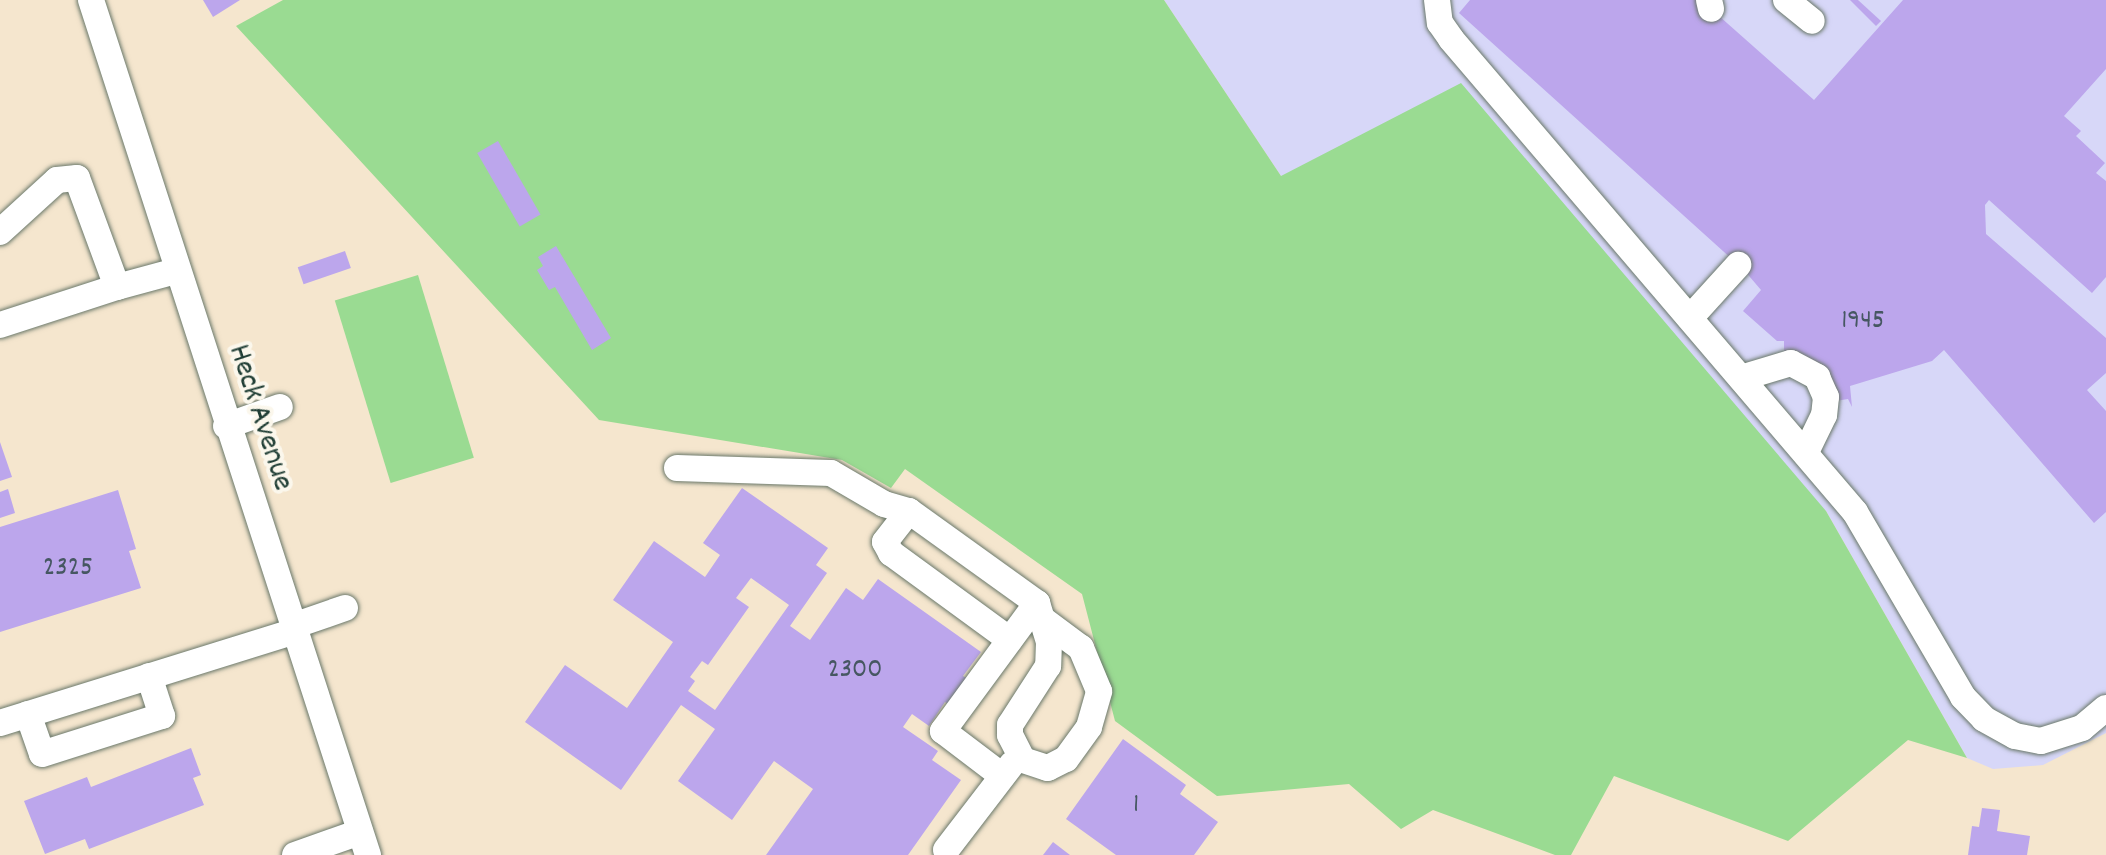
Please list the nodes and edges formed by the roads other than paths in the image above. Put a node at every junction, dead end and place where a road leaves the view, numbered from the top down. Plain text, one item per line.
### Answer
1 (91, 0) edge
2 (1437, 0) edge
3 (1786, 0) edge
4 (1812, 21) dead end
5 (0, 232) edge
6 (1738, 265) dead end
7 (176, 271) junction
8 (117, 287) junction
9 (1690, 318) junction
10 (0, 325) edge
11 (1741, 378) junction
12 (280, 407) dead end
13 (226, 426) junction
14 (1806, 452) junction
15 (677, 468) dead end
16 (909, 511) junction
17 (345, 608) dead end
18 (1040, 611) junction
19 (294, 629) junction
20 (1010, 640) junction
21 (149, 676) junction
22 (2106, 708) edge
23 (28, 714) junction
24 (0, 723) edge
25 (1010, 766) junction
26 (364, 844) edge
27 (946, 850) dead end
28 (295, 855) edge

1 - 7 street, Heck Avenue
2 - 9 street
3 - 4 street
5 - 8 street
6 - 9 street
7 - 8 street
7 - 13 street, Heck Avenue
8 - 10 street
9 - 11 street
11 - 14 street
11 - 14 street
12 - 13 street
13 - 19 street, Heck Avenue
14 - 22 street
15 - 16 street
16 - 18 street
16 - 20 street
17 - 19 street
18 - 20 street
18 - 25 street
18 - 25 street
19 - 21 street
19 - 26 street, Heck Avenue
20 - 25 street
21 - 23 street
21 - 23 street
23 - 24 street
25 - 27 street
26 - 28 street

